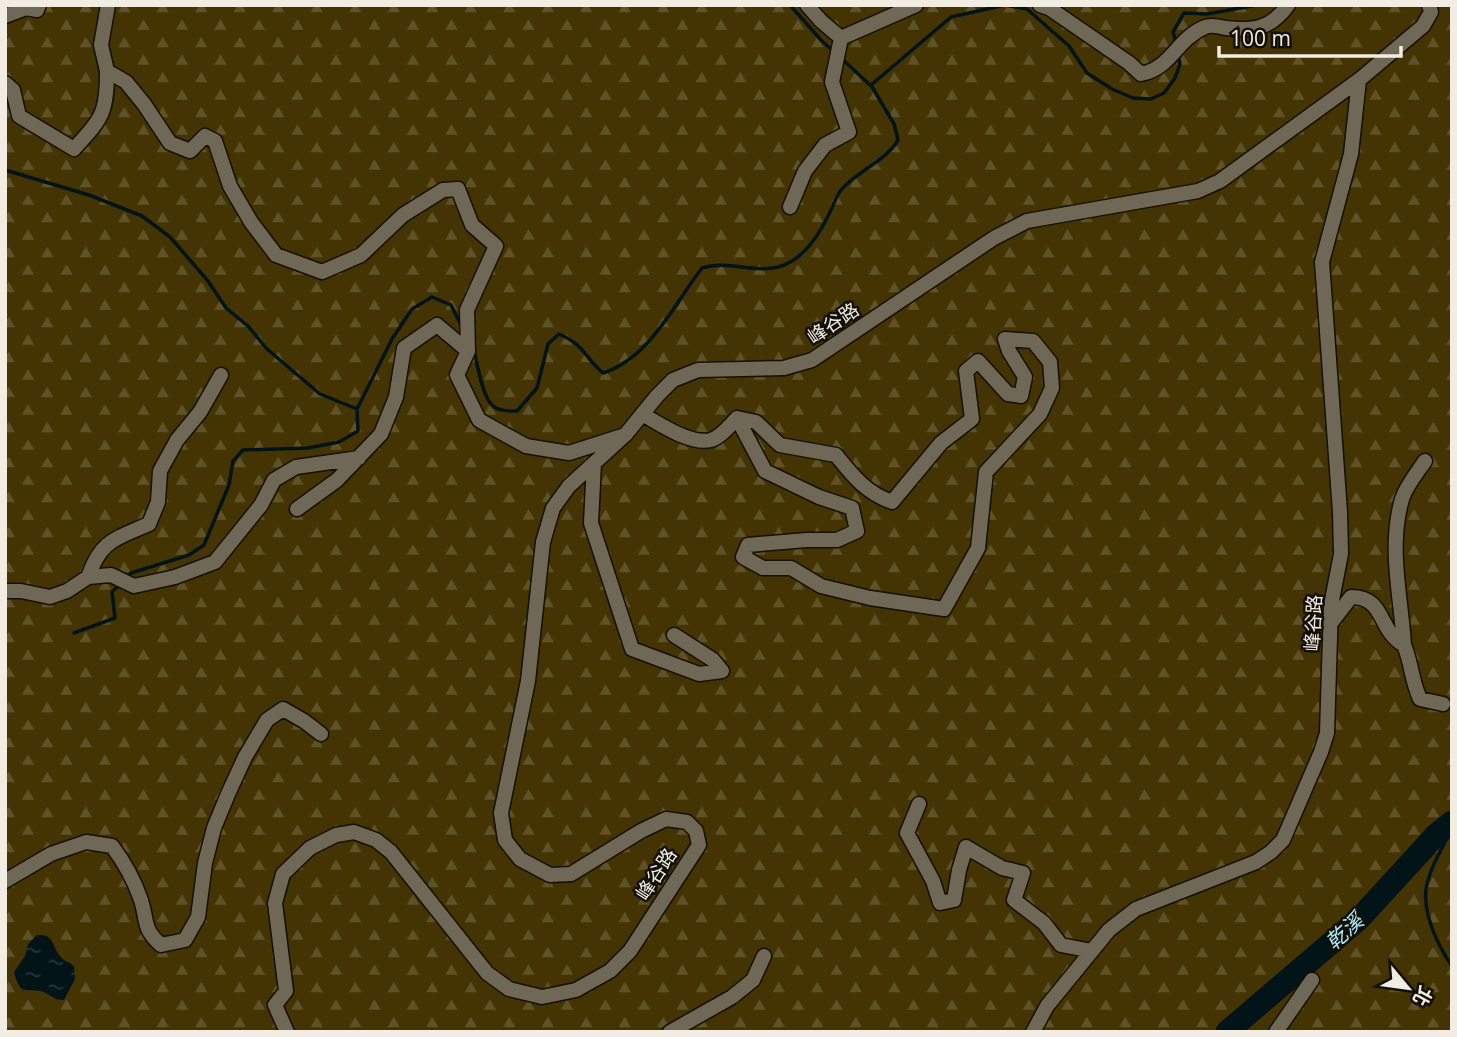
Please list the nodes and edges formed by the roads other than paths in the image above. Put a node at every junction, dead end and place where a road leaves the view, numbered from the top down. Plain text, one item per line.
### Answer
1 (39, 5) edge
2 (108, 5) edge
3 (807, 5) edge
4 (916, 5) edge
5 (1040, 5) edge
6 (1288, 5) edge
7 (1429, 5) edge
8 (5, 16) edge
9 (840, 42) junction
10 (107, 71) junction
11 (1359, 80) junction
12 (5, 83) edge
13 (790, 207) dead end
14 (468, 350) junction
15 (221, 374) dead end
16 (642, 414) junction
17 (737, 418) junction
18 (626, 434) junction
19 (359, 458) junction
20 (1424, 461) dead end
21 (594, 463) junction
22 (298, 509) dead end
23 (88, 577) junction
24 (5, 591) edge
25 (1331, 624) junction
26 (674, 635) dead end
27 (1404, 645) junction
28 (1443, 704) dead end
29 (321, 734) dead end
30 (919, 804) dead end
31 (5, 881) edge
32 (1092, 951) junction
33 (764, 956) dead end
34 (1312, 980) dead end
35 (286, 1032) edge
36 (670, 1032) edge
37 (1033, 1032) edge
38 (1276, 1032) edge

1 - 8 street
2 - 10 street
3 - 9 street
4 - 9 street
5 - 6 street
7 - 11 street, 峰谷路
9 - 13 street
10 - 12 street
10 - 14 street
11 - 16 street, 峰谷路
11 - 25 street, 峰谷路
14 - 18 street
14 - 19 street
15 - 23 street
16 - 17 street
16 - 18 street, 峰谷路
17 - 17 street
18 - 21 street, 峰谷路
19 - 22 street
19 - 23 street
20 - 27 street
21 - 26 street
21 - 35 street, 峰谷路
23 - 24 street
25 - 27 street
25 - 32 street, 峰谷路
27 - 28 street
29 - 31 street
30 - 32 street
32 - 37 street, 峰谷路
33 - 36 street
34 - 38 street

